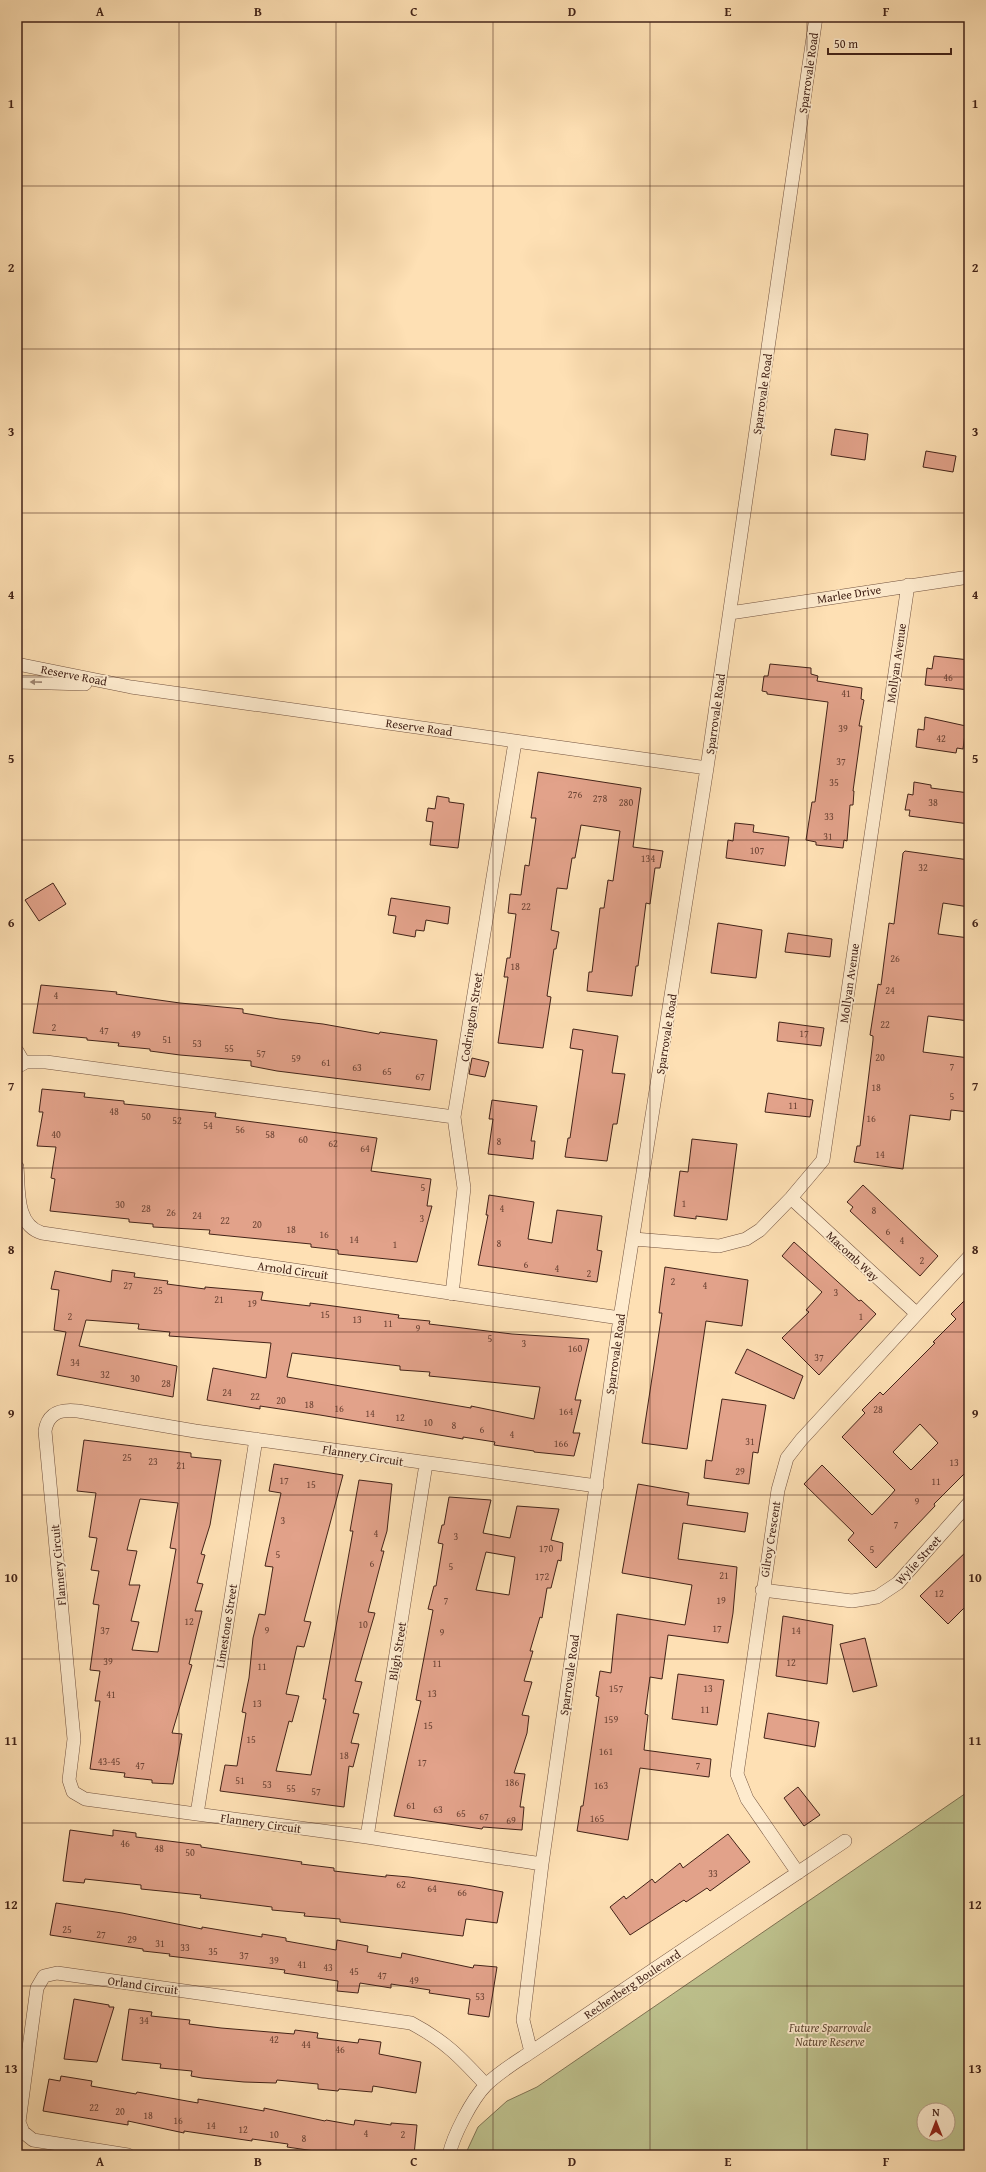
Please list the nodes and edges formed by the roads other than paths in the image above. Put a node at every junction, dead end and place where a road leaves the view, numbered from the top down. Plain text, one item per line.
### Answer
1 (816, 17) edge
2 (969, 577) edge
3 (908, 585) junction
4 (730, 613) junction
5 (17, 664) edge
6 (17, 682) edge
7 (131, 687) junction
8 (515, 742) junction
9 (707, 768) junction
10 (19, 1060) edge
11 (454, 1117) junction
12 (17, 1167) edge
13 (791, 1198) junction
14 (634, 1239) junction
15 (969, 1257) edge
16 (452, 1294) junction
17 (916, 1313) junction
18 (620, 1318) junction
19 (256, 1439) junction
20 (426, 1464) junction
21 (597, 1486) junction
22 (969, 1503) edge
23 (762, 1590) junction
24 (197, 1814) junction
25 (367, 1837) junction
26 (845, 1841) dead end
27 (542, 1864) junction
28 (798, 1873) junction
29 (531, 2052) junction
30 (486, 2085) junction
31 (128, 2155) edge
32 (450, 2155) edge

1 - 4 street, Sparrovale Road
2 - 3 street, Marlee Drive
3 - 4 street, Marlee Drive
3 - 13 street, Mollyan Avenue
4 - 9 street, Sparrovale Road
5 - 7 street, Reserve Road
7 -> 6 street, Reserve Road
7 - 8 street, Reserve Road
8 - 9 street, Reserve Road
8 - 11 street, Codrington Street
9 - 14 street, Sparrovale Road
10 - 11 street
11 - 16 street, Codrington Street
12 - 16 street, Arnold Circuit
13 - 14 street, Mollyan Avenue
13 - 17 street, Macomb Way
14 - 18 street, Sparrovale Road
15 - 17 street, Gilroy Crescent
16 - 18 street, Arnold Circuit
17 - 23 street, Gilroy Crescent
18 - 21 street, Sparrovale Road
19 - 20 street, Flannery Circuit
19 - 24 street, Limestone Street
19 - 24 street, Flannery Circuit
20 - 21 street, Flannery Circuit
20 - 25 street, Bligh Street
21 - 27 street, Sparrovale Road
22 - 23 street, Wylie Street
23 - 28 street, Gilroy Crescent
24 - 25 street, Flannery Circuit
25 - 27 street, Flannery Circuit
26 - 28 street, Rechenberg Boulevard
27 - 29 street, Sparrovale Road
28 - 29 street, Rechenberg Boulevard
29 - 30 street, Rechenberg Boulevard
30 - 31 street, Orland Circuit
30 - 32 street, Rechenberg Boulevard

